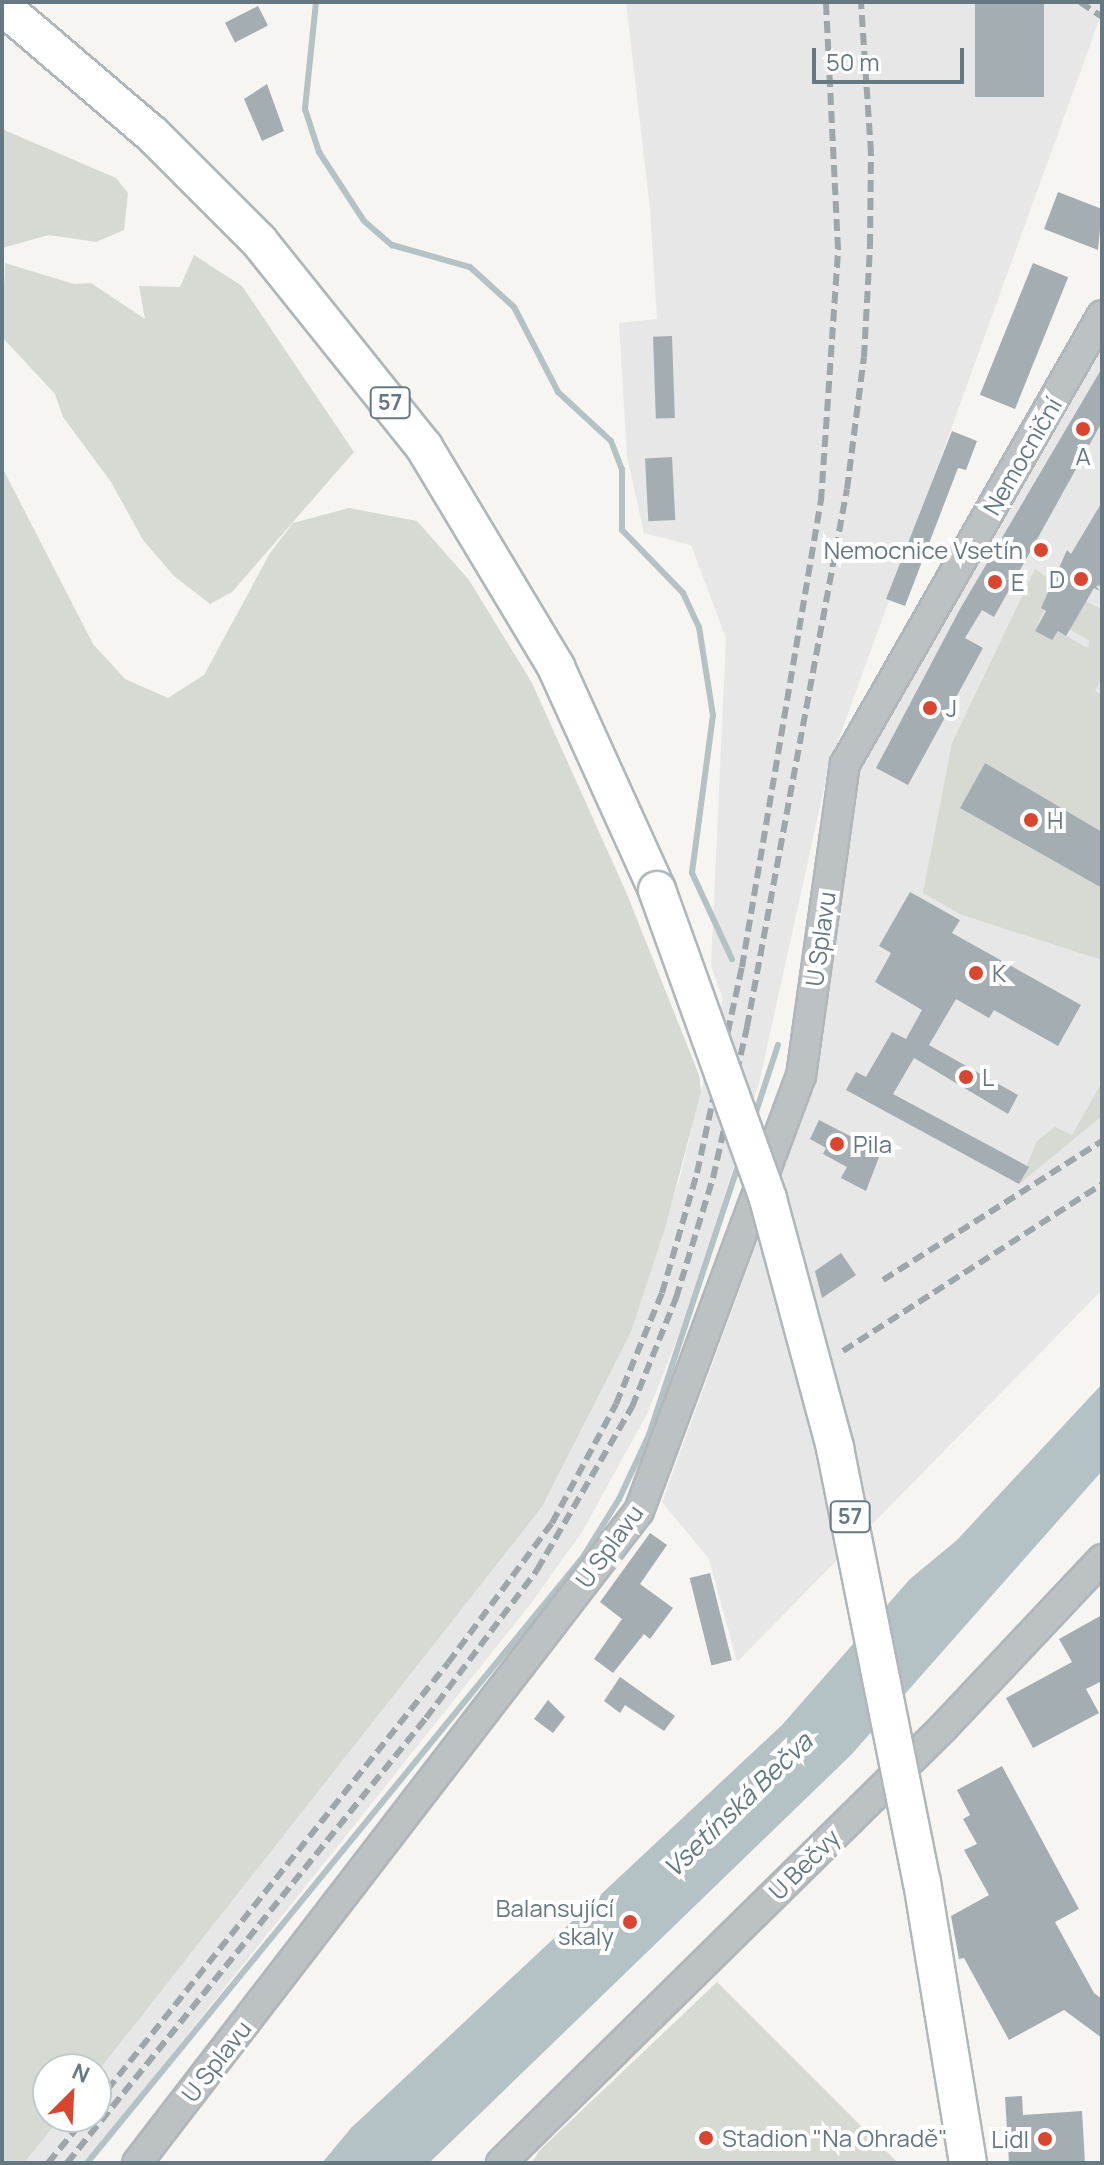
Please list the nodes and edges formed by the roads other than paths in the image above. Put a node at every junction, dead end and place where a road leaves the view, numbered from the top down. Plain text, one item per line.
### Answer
1 (2, 6) edge
2 (1102, 315) edge
3 (845, 764) joint
4 (1102, 1559) edge
5 (137, 2163) edge
6 (501, 2163) edge
7 (968, 2163) edge

1 - 7 main road, 57, bridge
2 - 3 street, Nemocniční
3 - 5 street, U Splavu
4 - 6 street, U Bečvy

